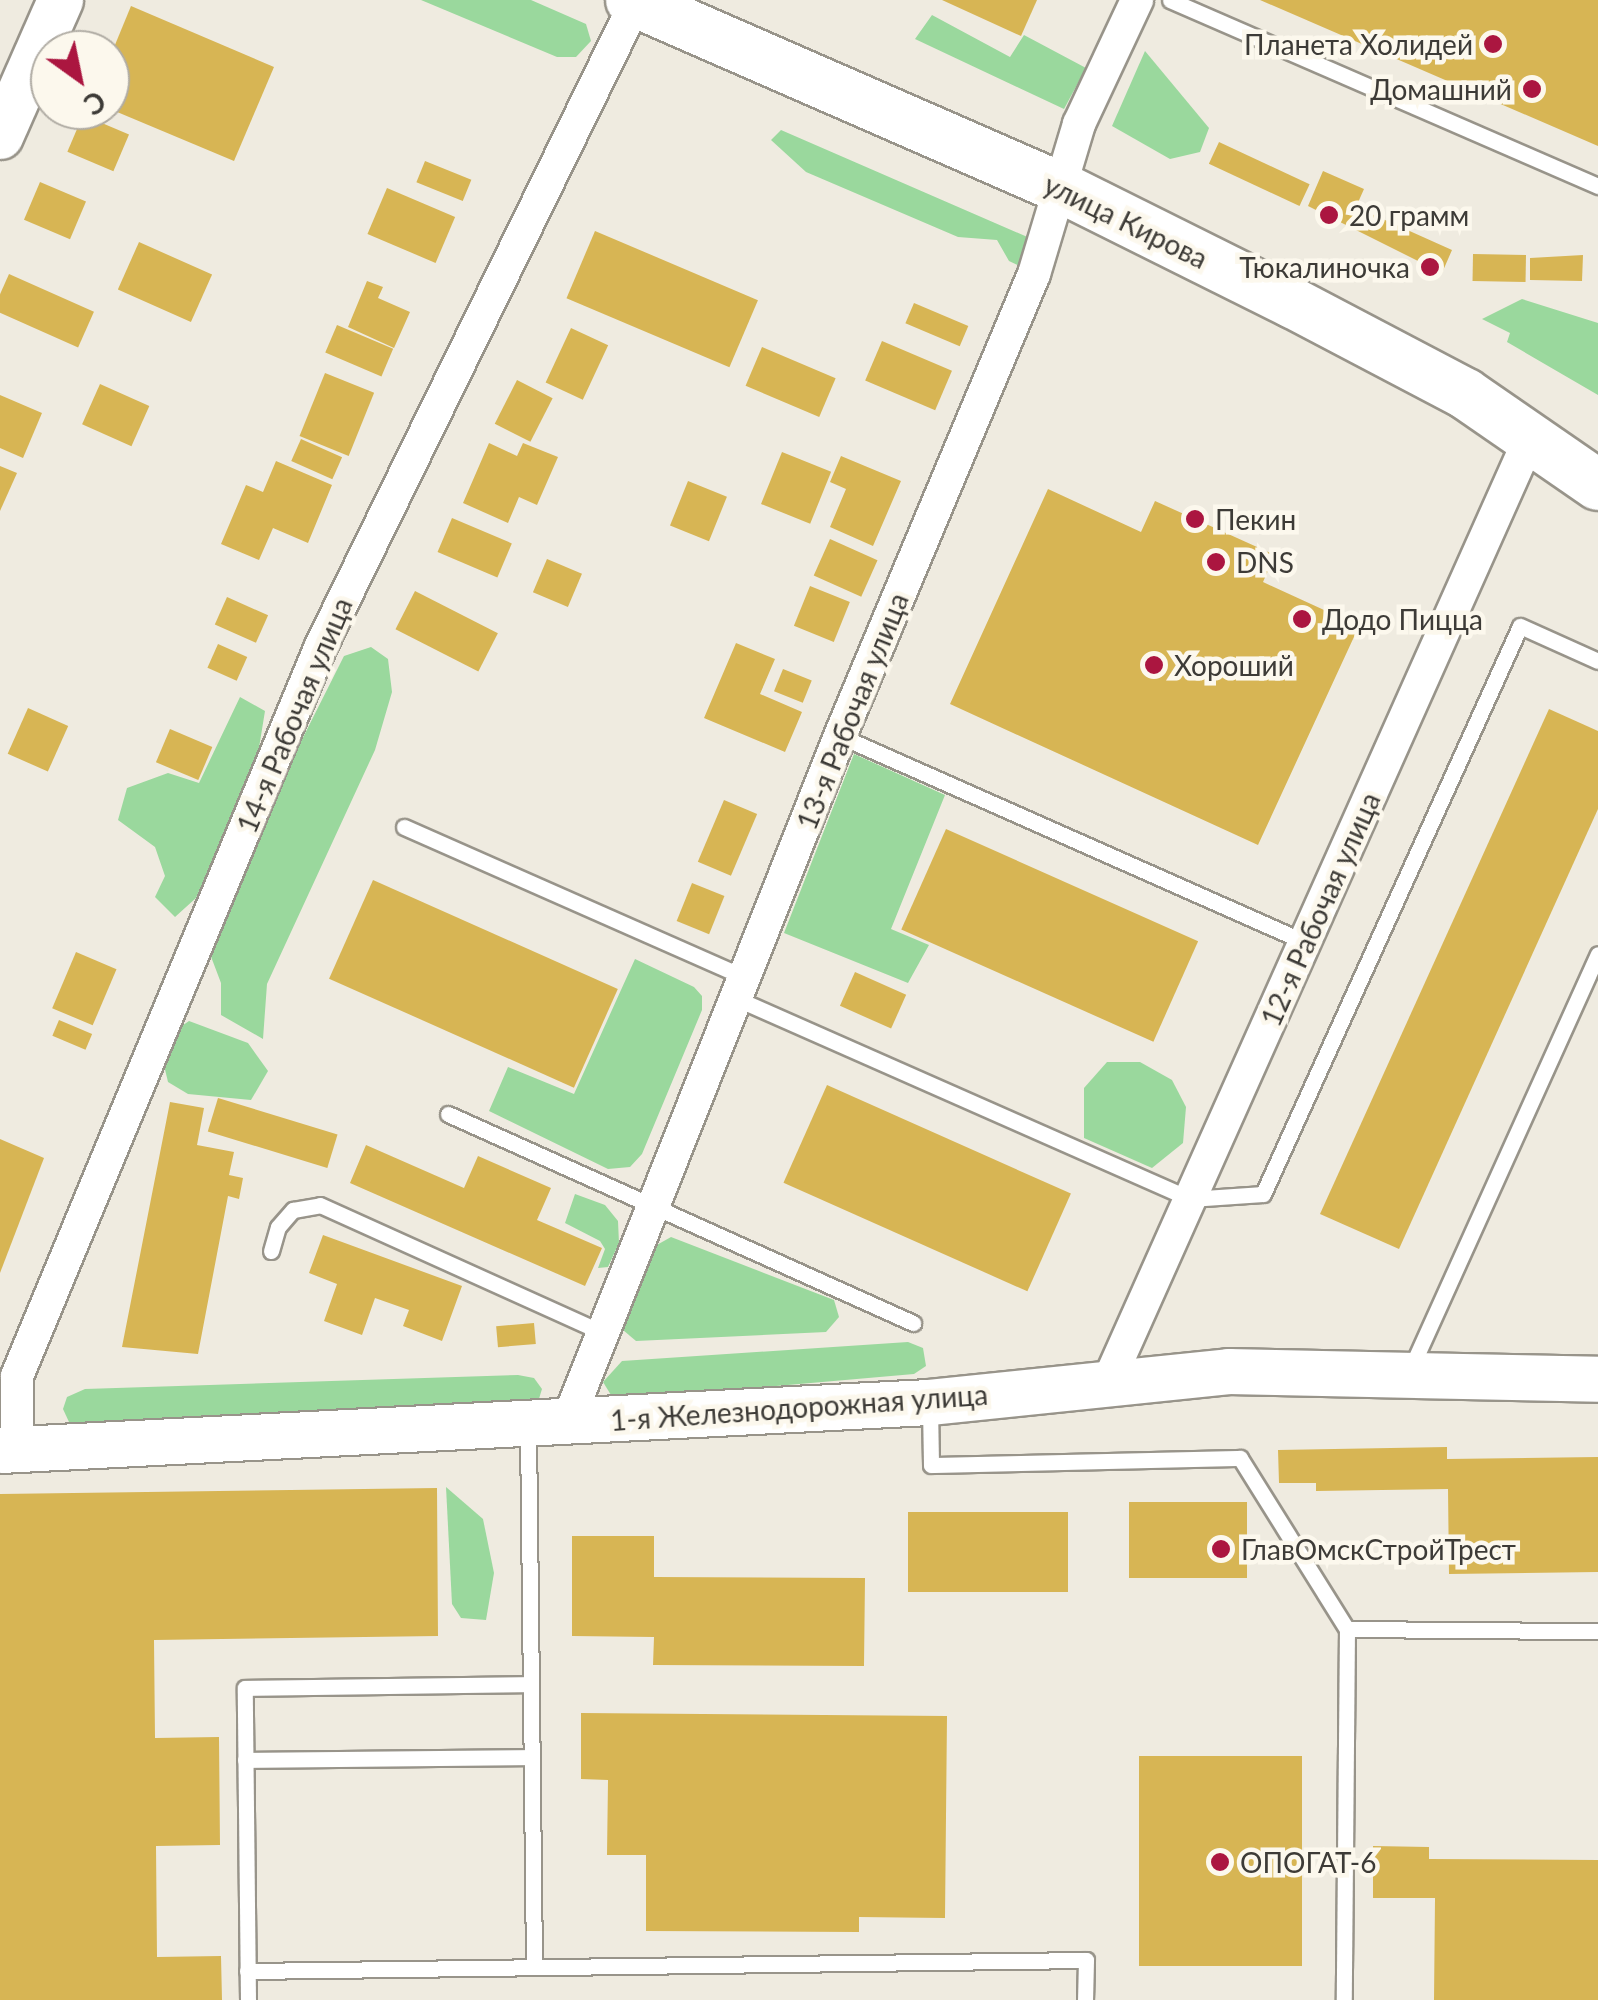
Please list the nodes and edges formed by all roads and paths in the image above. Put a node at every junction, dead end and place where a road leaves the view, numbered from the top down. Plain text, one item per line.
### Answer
1 (60, 0) edge
2 (1137, 0) edge
3 (1170, 0) edge
4 (634, 1) edge
5 (0, 136) edge
6 (1060, 186) junction
7 (1598, 186) edge
8 (1530, 438) junction
9 (1598, 485) edge
10 (1598, 661) edge
11 (840, 736) junction
12 (404, 828) dead end
13 (1305, 942) junction
14 (1598, 954) edge
15 (740, 988) junction
16 (448, 1114) dead end
17 (1190, 1198) junction
18 (653, 1206) junction
19 (272, 1251) dead end
20 (913, 1323) dead end
21 (603, 1333) junction
22 (1409, 1372) junction
23 (1598, 1379) edge
24 (1109, 1380) junction
25 (930, 1402) junction
26 (548, 1425) junction
27 (8, 1450) edge
28 (1347, 1629) junction
29 (1598, 1630) edge
30 (531, 1684) junction
31 (532, 1757) junction
32 (245, 1760) junction
33 (534, 1967) junction
34 (247, 1970) junction
35 (248, 2000) edge
36 (1086, 2000) edge
37 (1344, 2000) edge

1 - 5 street
2 - 6 street, 13-я Рабочая улица
3 - 7 lane
4 - 6 main road, улица Кирова
4 - 27 street, 14-я Рабочая улица
6 - 8 main road, улица Кирова
6 - 11 street, 13-я Рабочая улица
8 - 9 main road, улица Кирова
8 - 13 street, 12-я Рабочая улица
10 - 17 lane
11 - 13 lane
11 - 15 street, 13-я Рабочая улица
12 - 15 lane
13 - 17 street, 12-я Рабочая улица
14 - 22 lane
15 - 17 lane
15 - 18 street, 13-я Рабочая улица
16 - 18 lane
17 - 24 street, 12-я Рабочая улица
18 - 20 lane
18 - 21 street, 13-я Рабочая улица
19 - 21 lane
21 - 26 street, 13-я Рабочая улица
22 - 23 street, 1-я Железнодорожная улица
22 - 24 street, 1-я Железнодорожная улица
24 - 25 street, 1-я Железнодорожная улица
25 - 26 street, 1-я Железнодорожная улица
25 - 28 lane
26 - 27 street, 1-я Железнодорожная улица
26 - 30 lane
28 - 29 lane
28 - 37 lane
30 - 31 lane
30 - 32 lane
31 - 32 lane
31 - 33 lane
32 - 34 lane
33 - 34 lane
33 - 36 lane
34 - 35 lane

